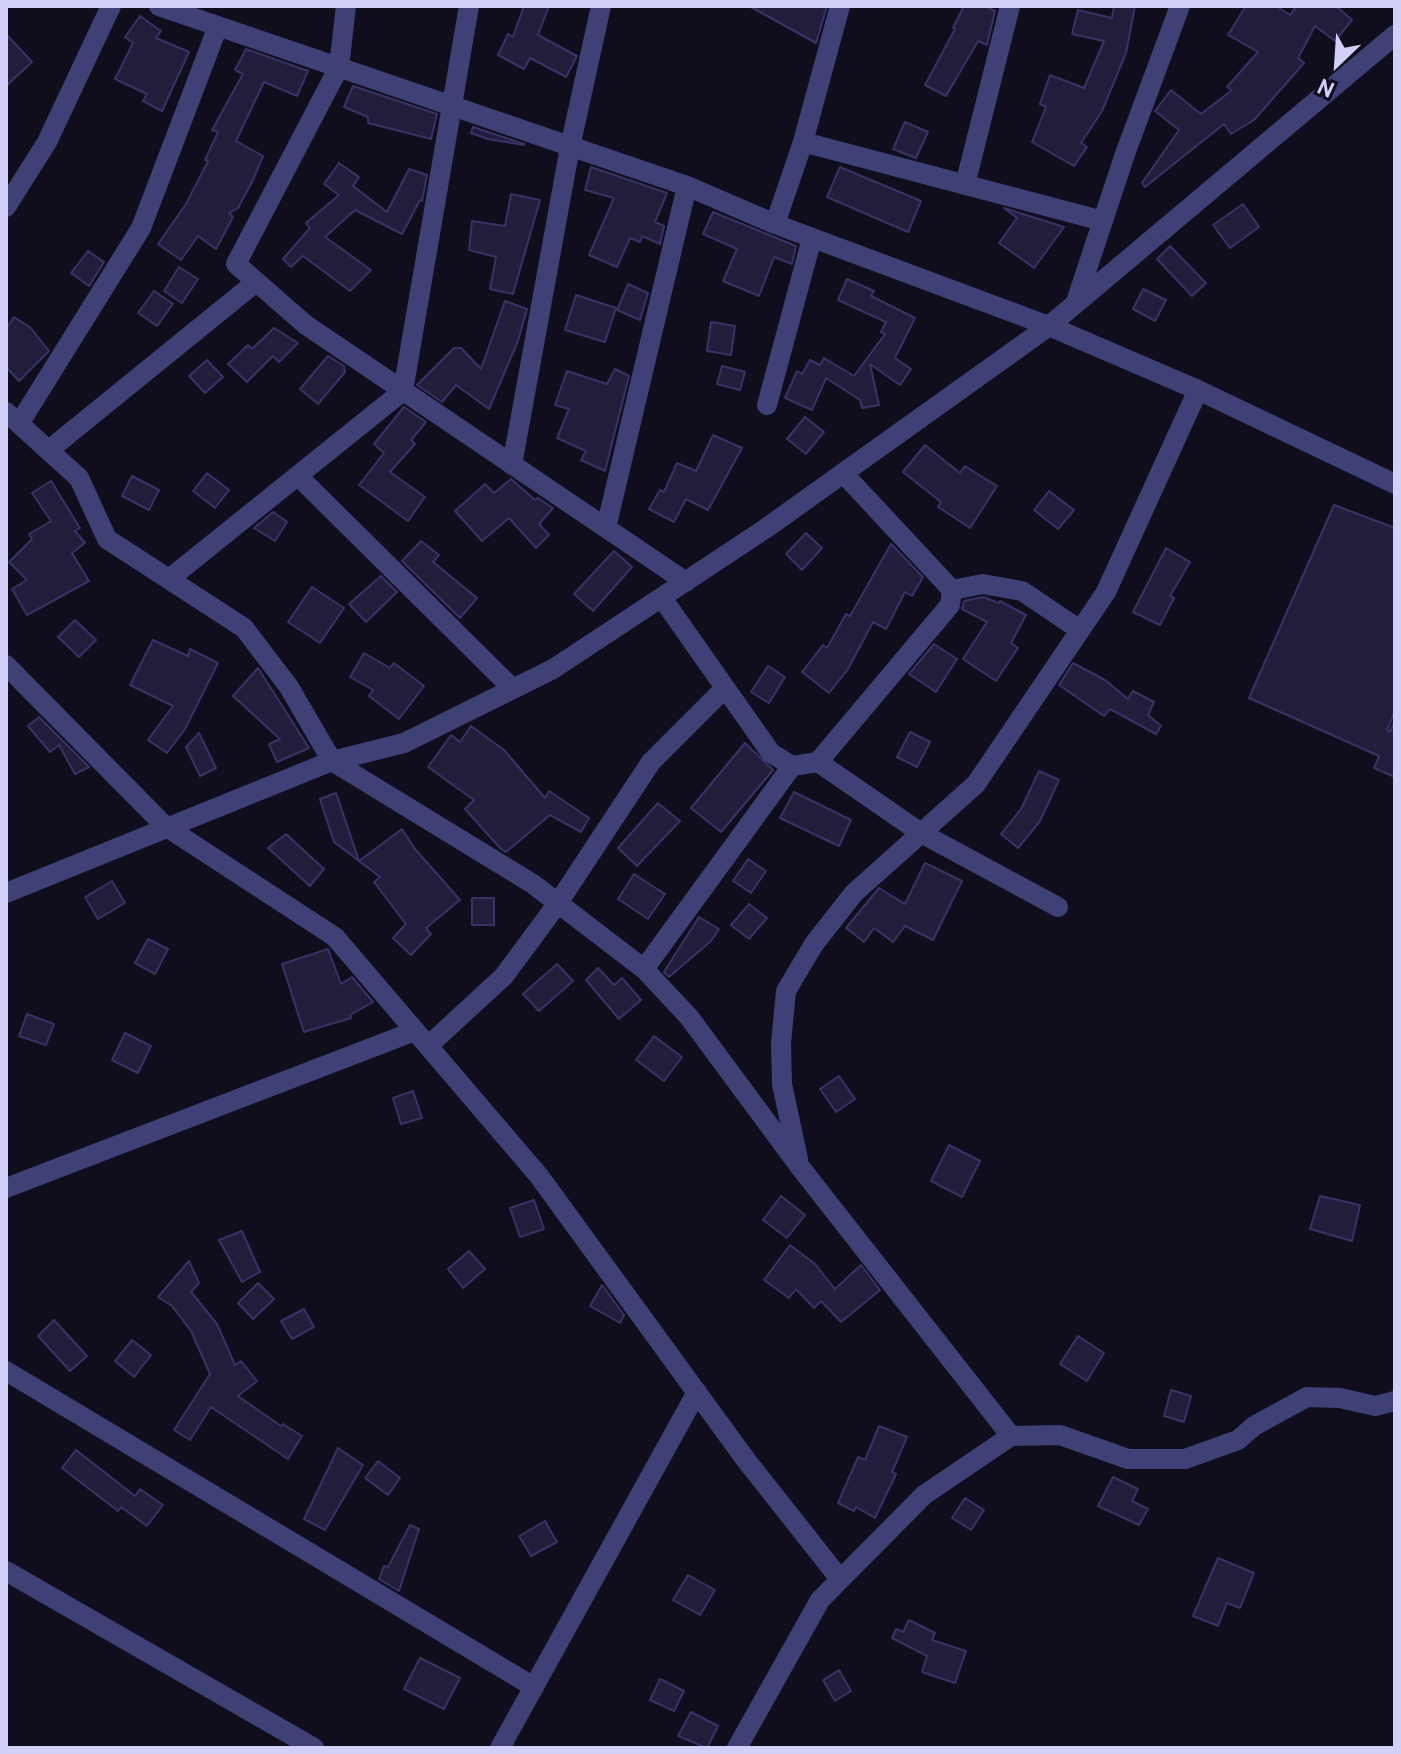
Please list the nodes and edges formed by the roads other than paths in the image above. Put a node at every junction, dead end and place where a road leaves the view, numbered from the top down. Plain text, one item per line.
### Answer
1 (111, 6) edge
2 (159, 6) edge
3 (346, 6) edge
4 (469, 6) edge
5 (601, 6) edge
6 (840, 6) edge
7 (1010, 6) edge
8 (1180, 6) edge
9 (210, 18) edge
10 (1395, 35) edge
11 (339, 67) junction
12 (451, 106) junction
13 (803, 142) junction
14 (570, 147) junction
15 (965, 185) junction
16 (687, 186) junction
17 (6, 207) edge
18 (1103, 221) junction
19 (775, 224) junction
20 (812, 238) junction
21 (256, 282) junction
22 (1076, 302) junction
23 (1049, 326) junction
24 (1198, 390) junction
25 (403, 391) junction
26 (767, 405) dead end
27 (13, 418) edge
28 (49, 450) junction
29 (512, 465) junction
30 (843, 473) junction
31 (298, 476) junction
32 (1395, 484) edge
33 (606, 528) junction
34 (169, 579) junction
35 (686, 582) junction
36 (952, 590) junction
37 (662, 598) junction
38 (1080, 630) junction
39 (6, 665) edge
40 (513, 689) junction
41 (724, 689) junction
42 (332, 761) junction
43 (818, 762) junction
44 (792, 766) junction
45 (165, 826) junction
46 (921, 833) junction
47 (6, 893) edge
48 (558, 903) junction
49 (1058, 907) dead end
50 (644, 969) junction
51 (422, 1038) junction
52 (800, 1167) junction
53 (6, 1188) edge
54 (6, 1371) edge
55 (697, 1392) junction
56 (1395, 1401) edge
57 (1011, 1436) junction
58 (6, 1571) edge
59 (840, 1579) junction
60 (534, 1687) junction
61 (314, 1748) edge
62 (500, 1748) edge
63 (737, 1748) edge

1 - 17 street
2 - 9 street
3 - 11 street
4 - 12 street
5 - 14 street
6 - 13 street
7 - 15 street
8 - 18 street
9 - 11 street
9 - 27 street
10 - 22 street
11 - 12 street
11 - 21 street
12 - 14 street
12 - 25 street
13 - 15 street
13 - 19 street
14 - 16 street
14 - 29 street
15 - 18 street
16 - 19 street
16 - 33 street
18 - 22 street
19 - 20 street
20 - 23 street
20 - 26 street
21 - 25 street
21 - 28 street
22 - 23 street
23 - 24 street
23 - 30 street
24 - 32 street
24 - 38 street
25 - 29 street
25 - 31 street
27 - 28 street
28 - 34 street
29 - 33 street
30 - 35 street
30 - 36 street
31 - 34 street
31 - 40 street
33 - 35 street
34 - 42 street
35 - 37 street
36 - 38 street
36 - 43 street
37 - 40 street
37 - 41 street
38 - 46 street
39 - 45 street
40 - 42 street
41 - 44 street
41 - 48 street
42 - 45 street
42 - 48 street
43 - 44 street
43 - 46 street
44 - 50 street
45 - 47 street
45 - 51 street
46 - 49 street
46 - 52 street
48 - 50 street
48 - 51 street
50 - 52 street
51 - 53 street
51 - 55 street
52 - 57 street
54 - 60 street
55 - 59 street
55 - 60 street
56 - 57 street
57 - 59 street
58 - 61 street
59 - 63 street
60 - 62 street

